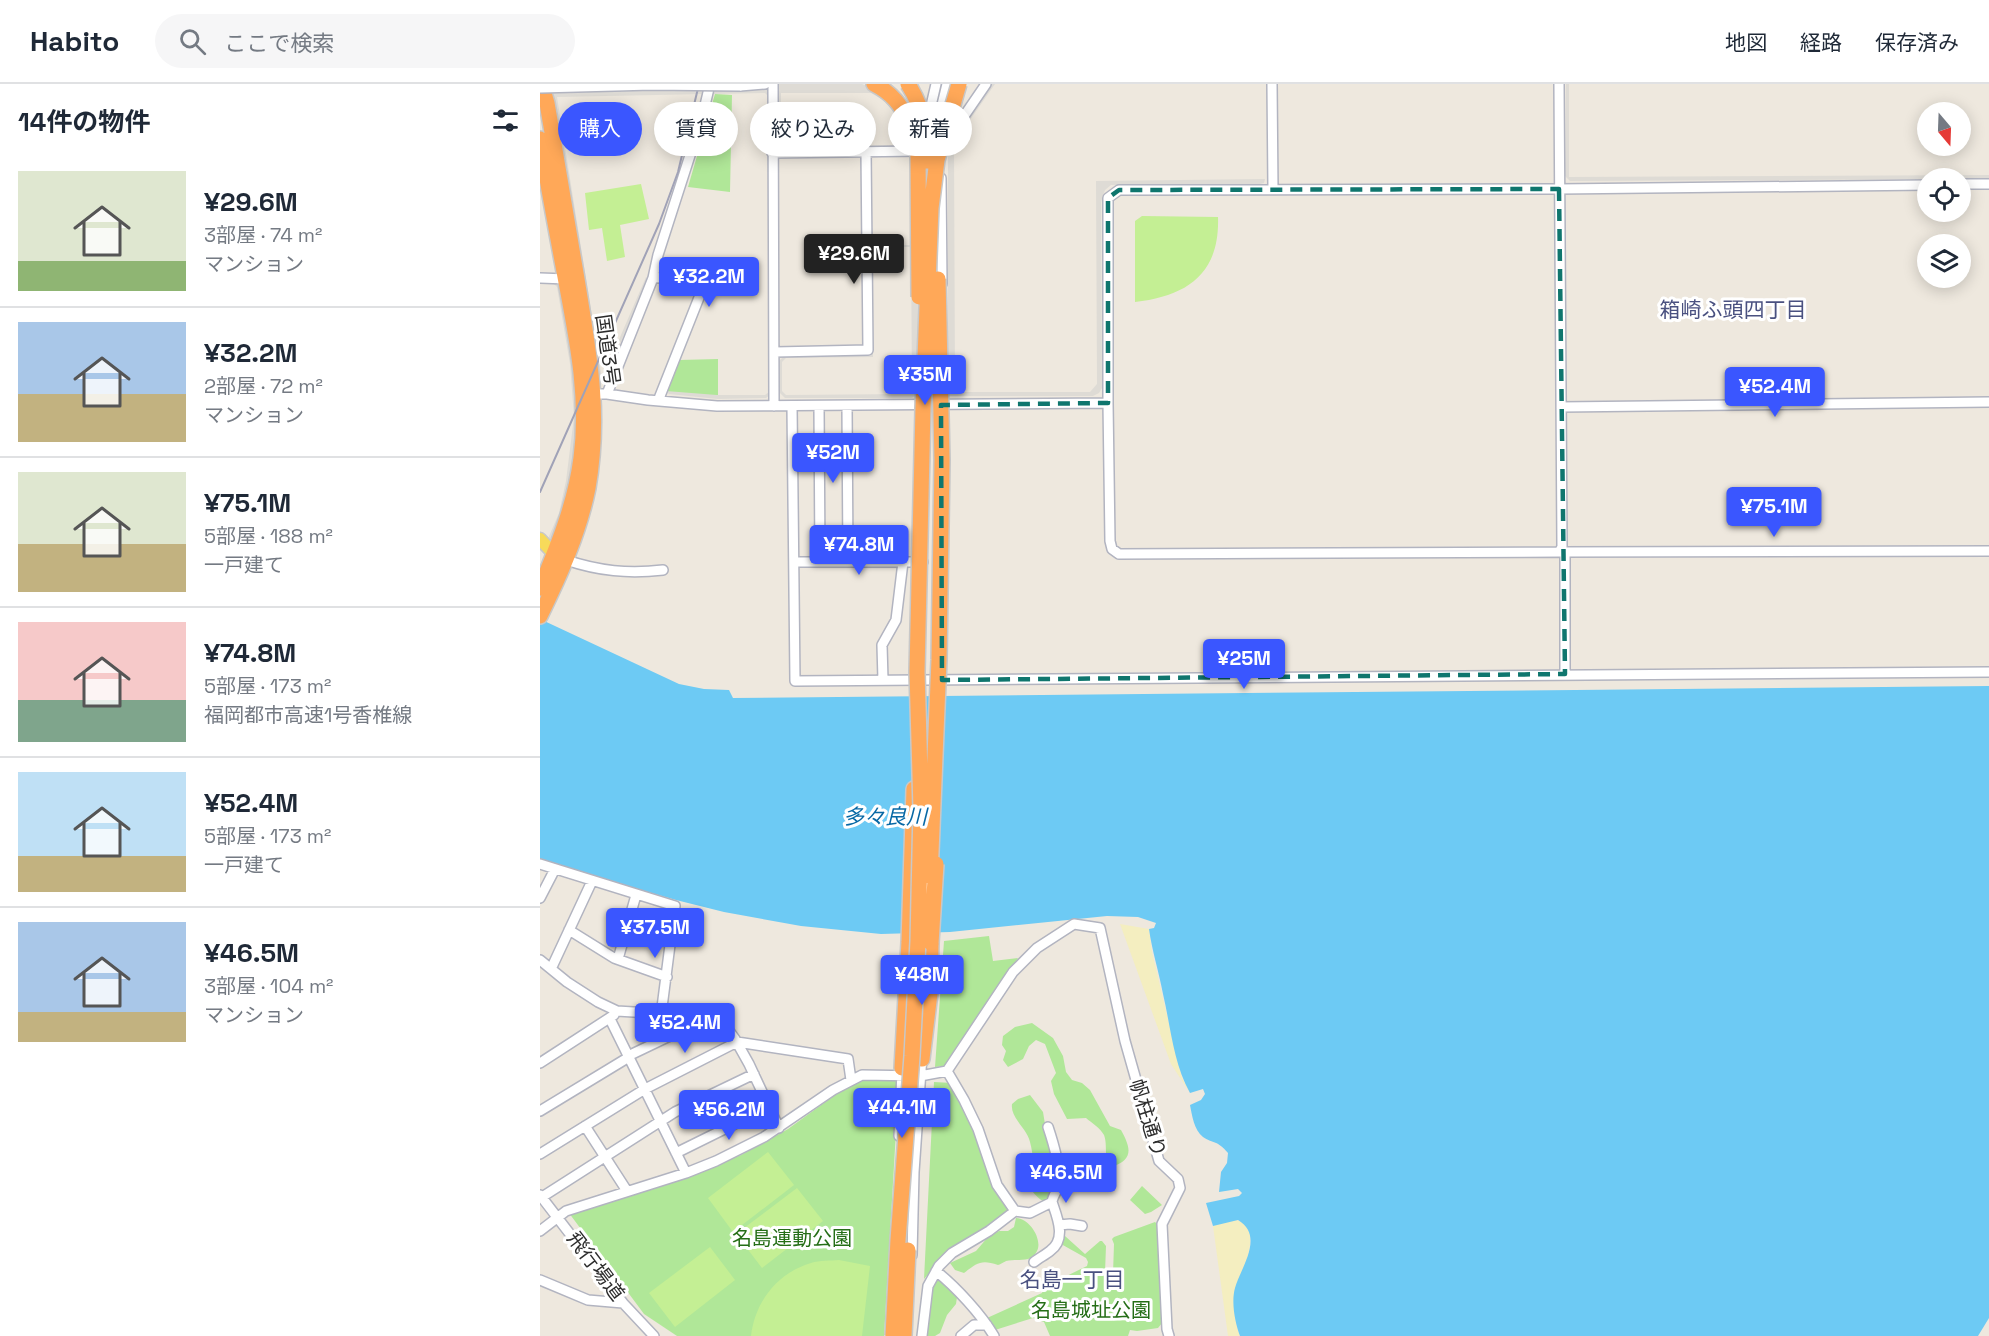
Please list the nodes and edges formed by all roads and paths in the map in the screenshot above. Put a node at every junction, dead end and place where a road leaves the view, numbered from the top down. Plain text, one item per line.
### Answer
1 (710, 84) edge
2 (765, 84) edge
3 (773, 84) edge
4 (874, 84) edge
5 (899, 84) edge
6 (908, 84) edge
7 (936, 84) edge
8 (947, 84) edge
9 (960, 84) edge
10 (987, 84) edge
11 (1272, 84) edge
12 (1558, 84) edge
13 (541, 86) edge
14 (773, 102) edge
15 (920, 102) edge
16 (932, 102) edge
17 (943, 102) edge
18 (972, 105) edge
19 (540, 139) edge
20 (772, 156) edge
21 (866, 156) edge
22 (925, 156) edge
23 (942, 156) edge
24 (1971, 184) edge
25 (1989, 184) edge
26 (1917, 185) edge
27 (1273, 189) junction
28 (1559, 189) junction
29 (540, 278) edge
30 (653, 278) junction
31 (566, 279) junction
32 (774, 352) junction
33 (940, 364) junction
34 (595, 394) junction
35 (658, 401) junction
36 (1989, 402) edge
37 (1108, 403) junction
38 (926, 405) junction
39 (938, 405) junction
40 (774, 406) junction
41 (792, 406) junction
42 (819, 406) junction
43 (847, 406) junction
44 (1561, 407) junction
45 (922, 458) junction
46 (540, 539) edge
47 (1989, 551) edge
48 (1562, 552) junction
49 (560, 557) junction
50 (794, 562) junction
51 (820, 562) junction
52 (848, 562) junction
53 (903, 562) junction
54 (924, 562) junction
55 (663, 570) dead end
56 (540, 588) edge
57 (541, 614) edge
58 (936, 666) junction
59 (1989, 672) edge
60 (1565, 674) junction
61 (883, 680) junction
62 (917, 687) junction
63 (540, 864) edge
64 (555, 869) junction
65 (592, 881) junction
66 (636, 895) junction
67 (540, 898) edge
68 (569, 930) junction
69 (920, 943) junction
70 (618, 959) junction
71 (540, 960) edge
72 (551, 969) junction
73 (666, 976) junction
74 (617, 1011) junction
75 (661, 1016) junction
76 (610, 1019) junction
77 (699, 1022) junction
78 (737, 1042) junction
79 (628, 1056) junction
80 (922, 1059) joint
81 (540, 1063) edge
82 (902, 1071) junction
83 (947, 1071) junction
84 (754, 1074) junction
85 (920, 1076) junction
86 (851, 1080) junction
87 (645, 1089) junction
88 (771, 1106) junction
89 (540, 1111) edge
90 (660, 1121) junction
91 (585, 1126) junction
92 (1048, 1127) dead end
93 (779, 1128) junction
94 (676, 1153) junction
95 (540, 1154) edge
96 (605, 1157) junction
97 (686, 1173) junction
98 (627, 1191) junction
99 (541, 1196) edge
100 (1052, 1202) junction
101 (1015, 1211) junction
102 (558, 1216) junction
103 (1059, 1225) junction
104 (1082, 1226) dead end
105 (540, 1231) edge
106 (1034, 1262) dead end
107 (936, 1271) junction
108 (540, 1280) edge
109 (928, 1286) junction
110 (891, 1290) junction
111 (911, 1291) junction
112 (623, 1303) junction
113 (987, 1325) junction
114 (653, 1336) edge
115 (891, 1336) edge
116 (906, 1336) edge
117 (922, 1336) edge
118 (961, 1336) edge
119 (994, 1336) edge
120 (1169, 1336) edge

1 - 30 street
2 - 13 street, bridge
3 - 14 street
4 - 45 highway, bridge
5 - 15 street
6 - 33 highway, bridge
7 - 16 street
8 - 17 street
9 - 33 highway, bridge
9 - 45 highway, bridge
10 - 18 street
11 - 27 street
12 - 28 street
13 - 34 highway, 国道3号
19 - 31 highway, 国道3号
20 - 32 street
21 - 32 street
22 - 38 street
23 - 39 street
24 - 25 street
26 - 28 street
27 - 28 street
27 - 37 street
28 - 44 street
29 - 31 street
30 - 34 street
30 - 35 street
31 - 34 highway, 国道3号
32 - 40 street
33 - 58 highway, bridge
34 - 35 street
34 - 49 highway, 国道3号
35 - 40 street
36 - 44 street
37 - 39 street
37 - 48 street
38 - 39 street
38 - 43 street
38 - 54 street
39 - 58 street
40 - 41 street
41 - 42 street
41 - 50 street
42 - 43 street
42 - 51 street
43 - 52 street
44 - 48 street
45 - 62 highway, bridge
46 - 49 main road
47 - 48 street
48 - 60 street
49 - 55 street
49 - 56 highway, 国道3号
49 - 57 highway, 国道3号
50 - 51 street
50 - 61 street
51 - 52 street
52 - 53 street
53 - 54 street
53 - 61 street
54 - 69 street, bridge
58 - 69 highway, bridge
58 - 116 highway, bridge
59 - 60 street
60 - 61 street
62 - 69 highway, bridge
62 - 115 highway, bridge
63 - 64 street
64 - 65 street
64 - 67 street
65 - 66 street
65 - 68 street
66 - 70 street
66 - 73 street
68 - 70 street
68 - 72 street
69 - 80 highway
69 - 82 highway
70 - 73 street
71 - 72 street
72 - 74 street
73 - 75 street
74 - 75 street
74 - 76 street
75 - 77 street
76 - 79 street
76 - 81 street
77 - 78 street
77 - 79 street
78 - 84 street
78 - 86 street
78 - 87 street
79 - 87 street
79 - 89 street
80 - 85 street
82 - 85 street
82 - 86 street
82 - 110 street
83 - 85 street
83 - 101 street
83 - 120 street, 帆柱通り
84 - 88 street
84 - 90 street
85 - 111 street
86 - 93 street
87 - 90 street
87 - 91 street
88 - 93 street
88 - 94 street
90 - 94 street
90 - 96 street
91 - 95 street
91 - 96 street
92 - 100 street
93 - 97 street
94 - 97 street
96 - 98 street
96 - 99 street
97 - 98 street
98 - 102 street
99 - 102 street, 飛行場道
100 - 101 street
100 - 103 street
101 - 107 street
102 - 105 street
102 - 112 street, 飛行場道
103 - 104 street
103 - 106 street
107 - 109 street
107 - 113 street
108 - 112 street
109 - 111 street
109 - 117 street
110 - 111 street
110 - 115 street
111 - 116 street
112 - 114 street, 飛行場道
113 - 118 street
113 - 119 street

